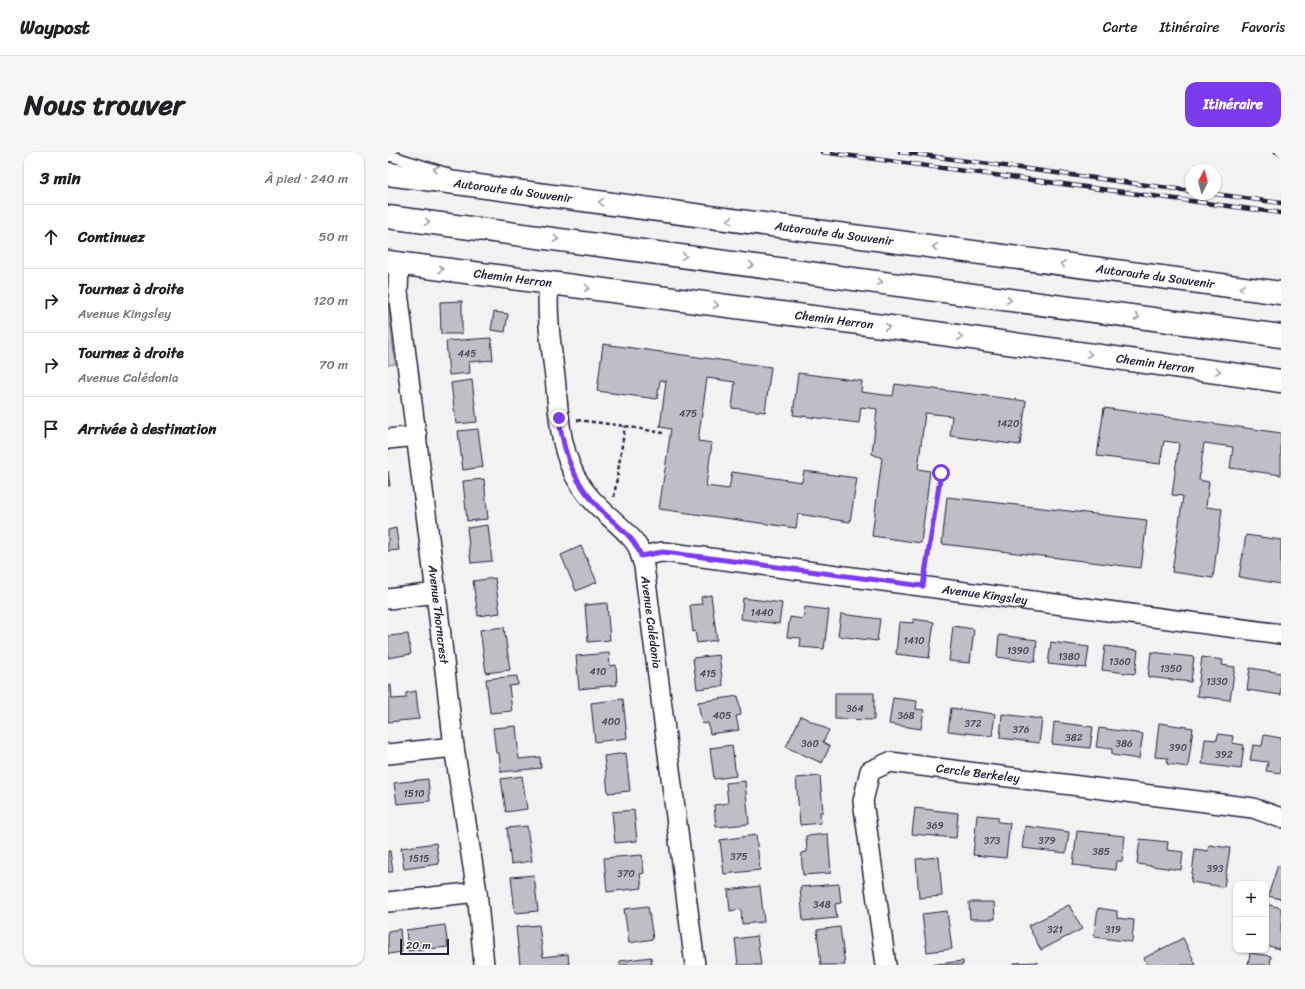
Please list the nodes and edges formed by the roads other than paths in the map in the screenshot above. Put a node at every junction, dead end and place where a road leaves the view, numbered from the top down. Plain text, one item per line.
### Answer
1 (388, 155) edge
2 (388, 174) edge
3 (500, 189) junction
4 (388, 217) edge
5 (394, 262) edge
6 (549, 282) junction
7 (1281, 293) edge
8 (1281, 336) edge
9 (1281, 380) edge
10 (417, 436) junction
11 (388, 439) edge
12 (641, 556) junction
13 (436, 593) junction
14 (388, 599) edge
15 (1281, 634) edge
16 (454, 747) junction
17 (388, 754) edge
18 (1281, 818) edge
19 (477, 892) junction
20 (388, 902) edge
21 (484, 965) edge
22 (695, 965) edge
23 (886, 965) edge

3 -> 1 lane
2 - 3 main road, Autoroute du Souvenir
7 -> 3 main road, Autoroute du Souvenir
4 -> 8 main road
5 -> 6 main road, Chemin Herron
5 - 10 street, Avenue Thorncrest
6 -> 9 main road, Chemin Herron
6 - 12 street, Avenue Calédonia
10 - 11 street
10 - 13 street, Avenue Thorncrest
12 - 15 street, Avenue Kingsley
12 - 22 street, Avenue Calédonia
13 - 14 street
13 - 16 street, Avenue Thorncrest
16 - 17 street
16 - 19 street, Avenue Thorncrest
18 - 23 street, Cercle Berkeley
19 - 20 street
19 - 21 street, Avenue Thorncrest

